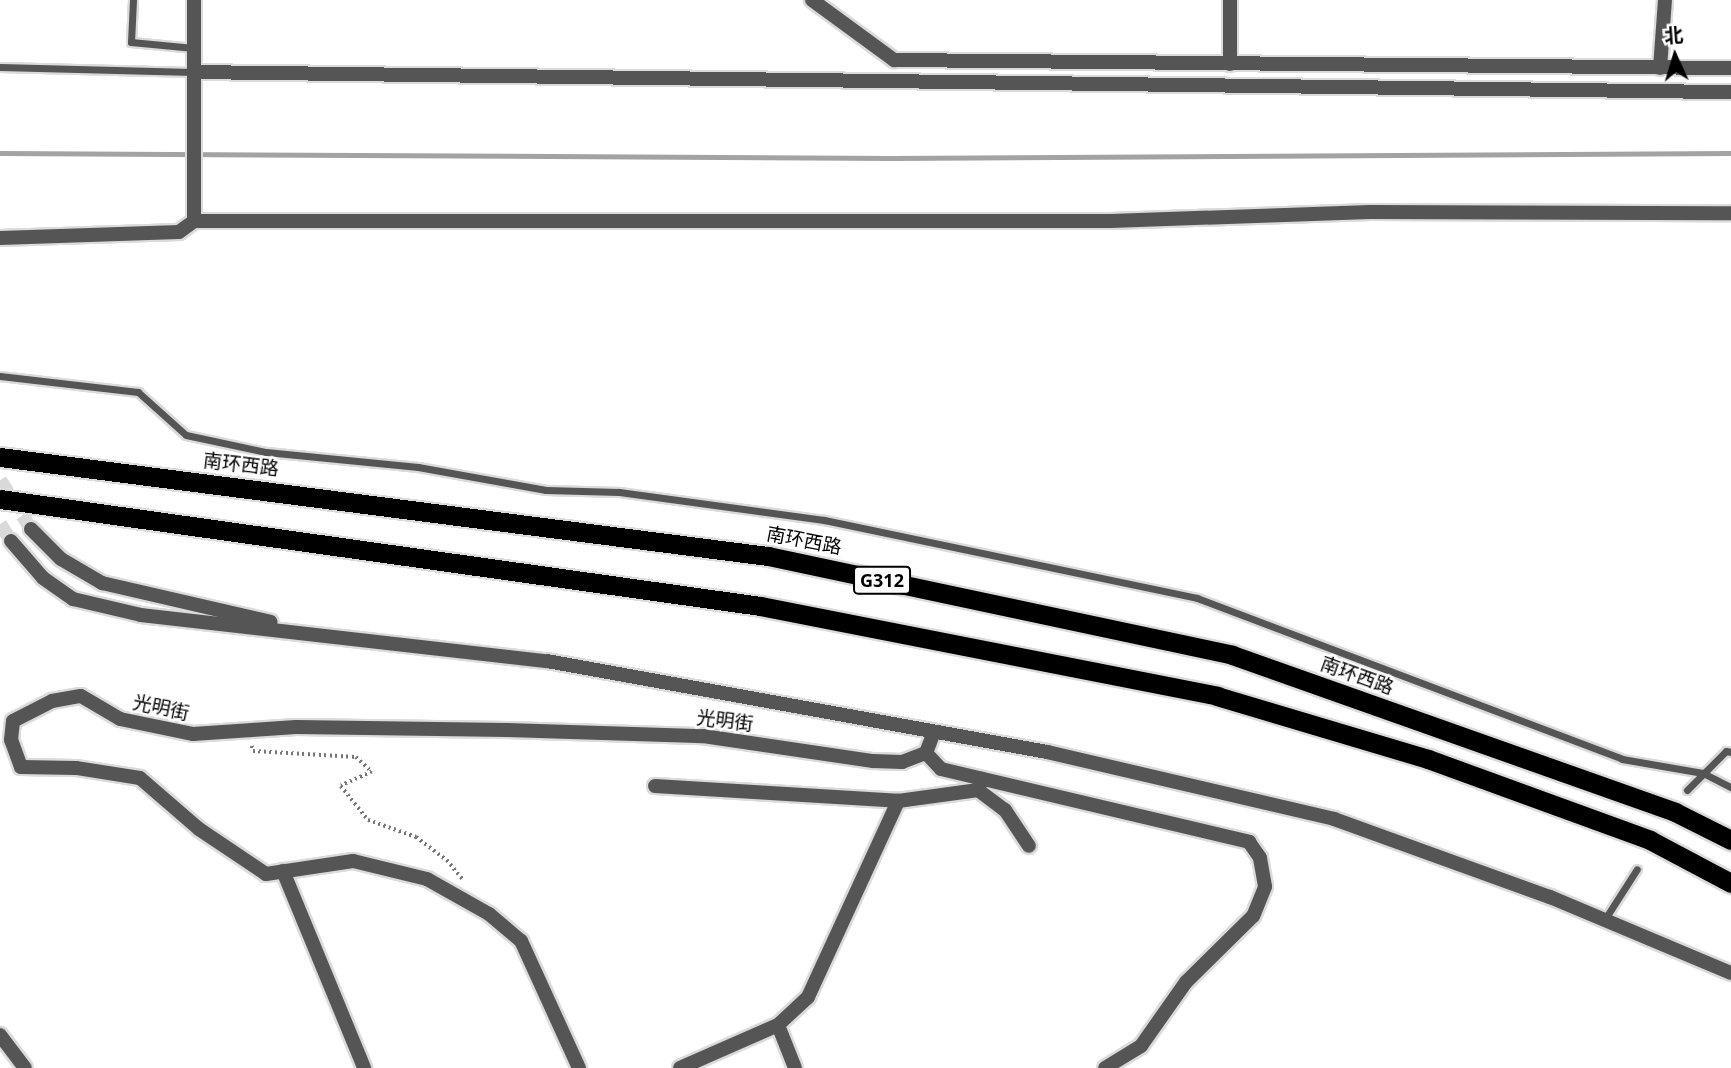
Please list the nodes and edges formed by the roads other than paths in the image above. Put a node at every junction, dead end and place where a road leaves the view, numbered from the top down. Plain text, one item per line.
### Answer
1 (133, 0) edge
2 (194, 0) edge
3 (1230, 0) edge
4 (1665, 0) edge
5 (819, 1) edge
6 (194, 48) junction
7 (1230, 64) junction
8 (0, 67) edge
9 (1660, 68) junction
10 (1731, 68) edge
11 (193, 72) junction
12 (1731, 92) edge
13 (1731, 213) edge
14 (194, 222) junction
15 (0, 238) edge
16 (0, 376) edge
17 (0, 457) edge
18 (0, 499) edge
19 (31, 529) tunnel mouth
20 (10, 541) tunnel mouth
21 (365, 642) junction
22 (934, 732) junction
23 (1731, 752) edge
24 (926, 753) junction
25 (1703, 773) junction
26 (980, 784) junction
27 (655, 786) dead end
28 (1731, 788) edge
29 (1687, 790) dead end
30 (898, 801) junction
31 (1731, 841) edge
32 (1029, 846) dead end
33 (1637, 869) dead end
34 (283, 872) junction
35 (1731, 883) edge
36 (1605, 920) junction
37 (1731, 973) edge
38 (778, 1025) junction
39 (0, 1035) edge
40 (25, 1068) edge
41 (364, 1068) edge
42 (579, 1068) edge
43 (680, 1068) edge
44 (795, 1068) edge
45 (1105, 1068) edge

1 - 6 lane
2 - 6 street
3 - 7 street
4 - 9 street
5 - 7 street
6 - 11 street
7 - 9 street
8 - 11 lane
9 - 10 street
11 - 12 street
11 - 14 street
13 - 14 street
14 - 15 street
16 - 25 lane
17 - 31 highway, 南环西路 / G312
18 - 35 highway
19 - 21 street
20 - 21 street
21 - 22 street
22 - 24 street
22 - 36 street
23 - 25 lane
24 - 26 street
24 - 34 street, 光明街
25 - 28 lane
25 - 29 lane
26 - 30 street
26 - 32 street
26 - 45 street
27 - 30 street
30 - 38 street
33 - 36 lane
34 - 41 street
34 - 42 street, 光明街
36 - 37 street
38 - 43 street
38 - 44 street
39 - 40 street

